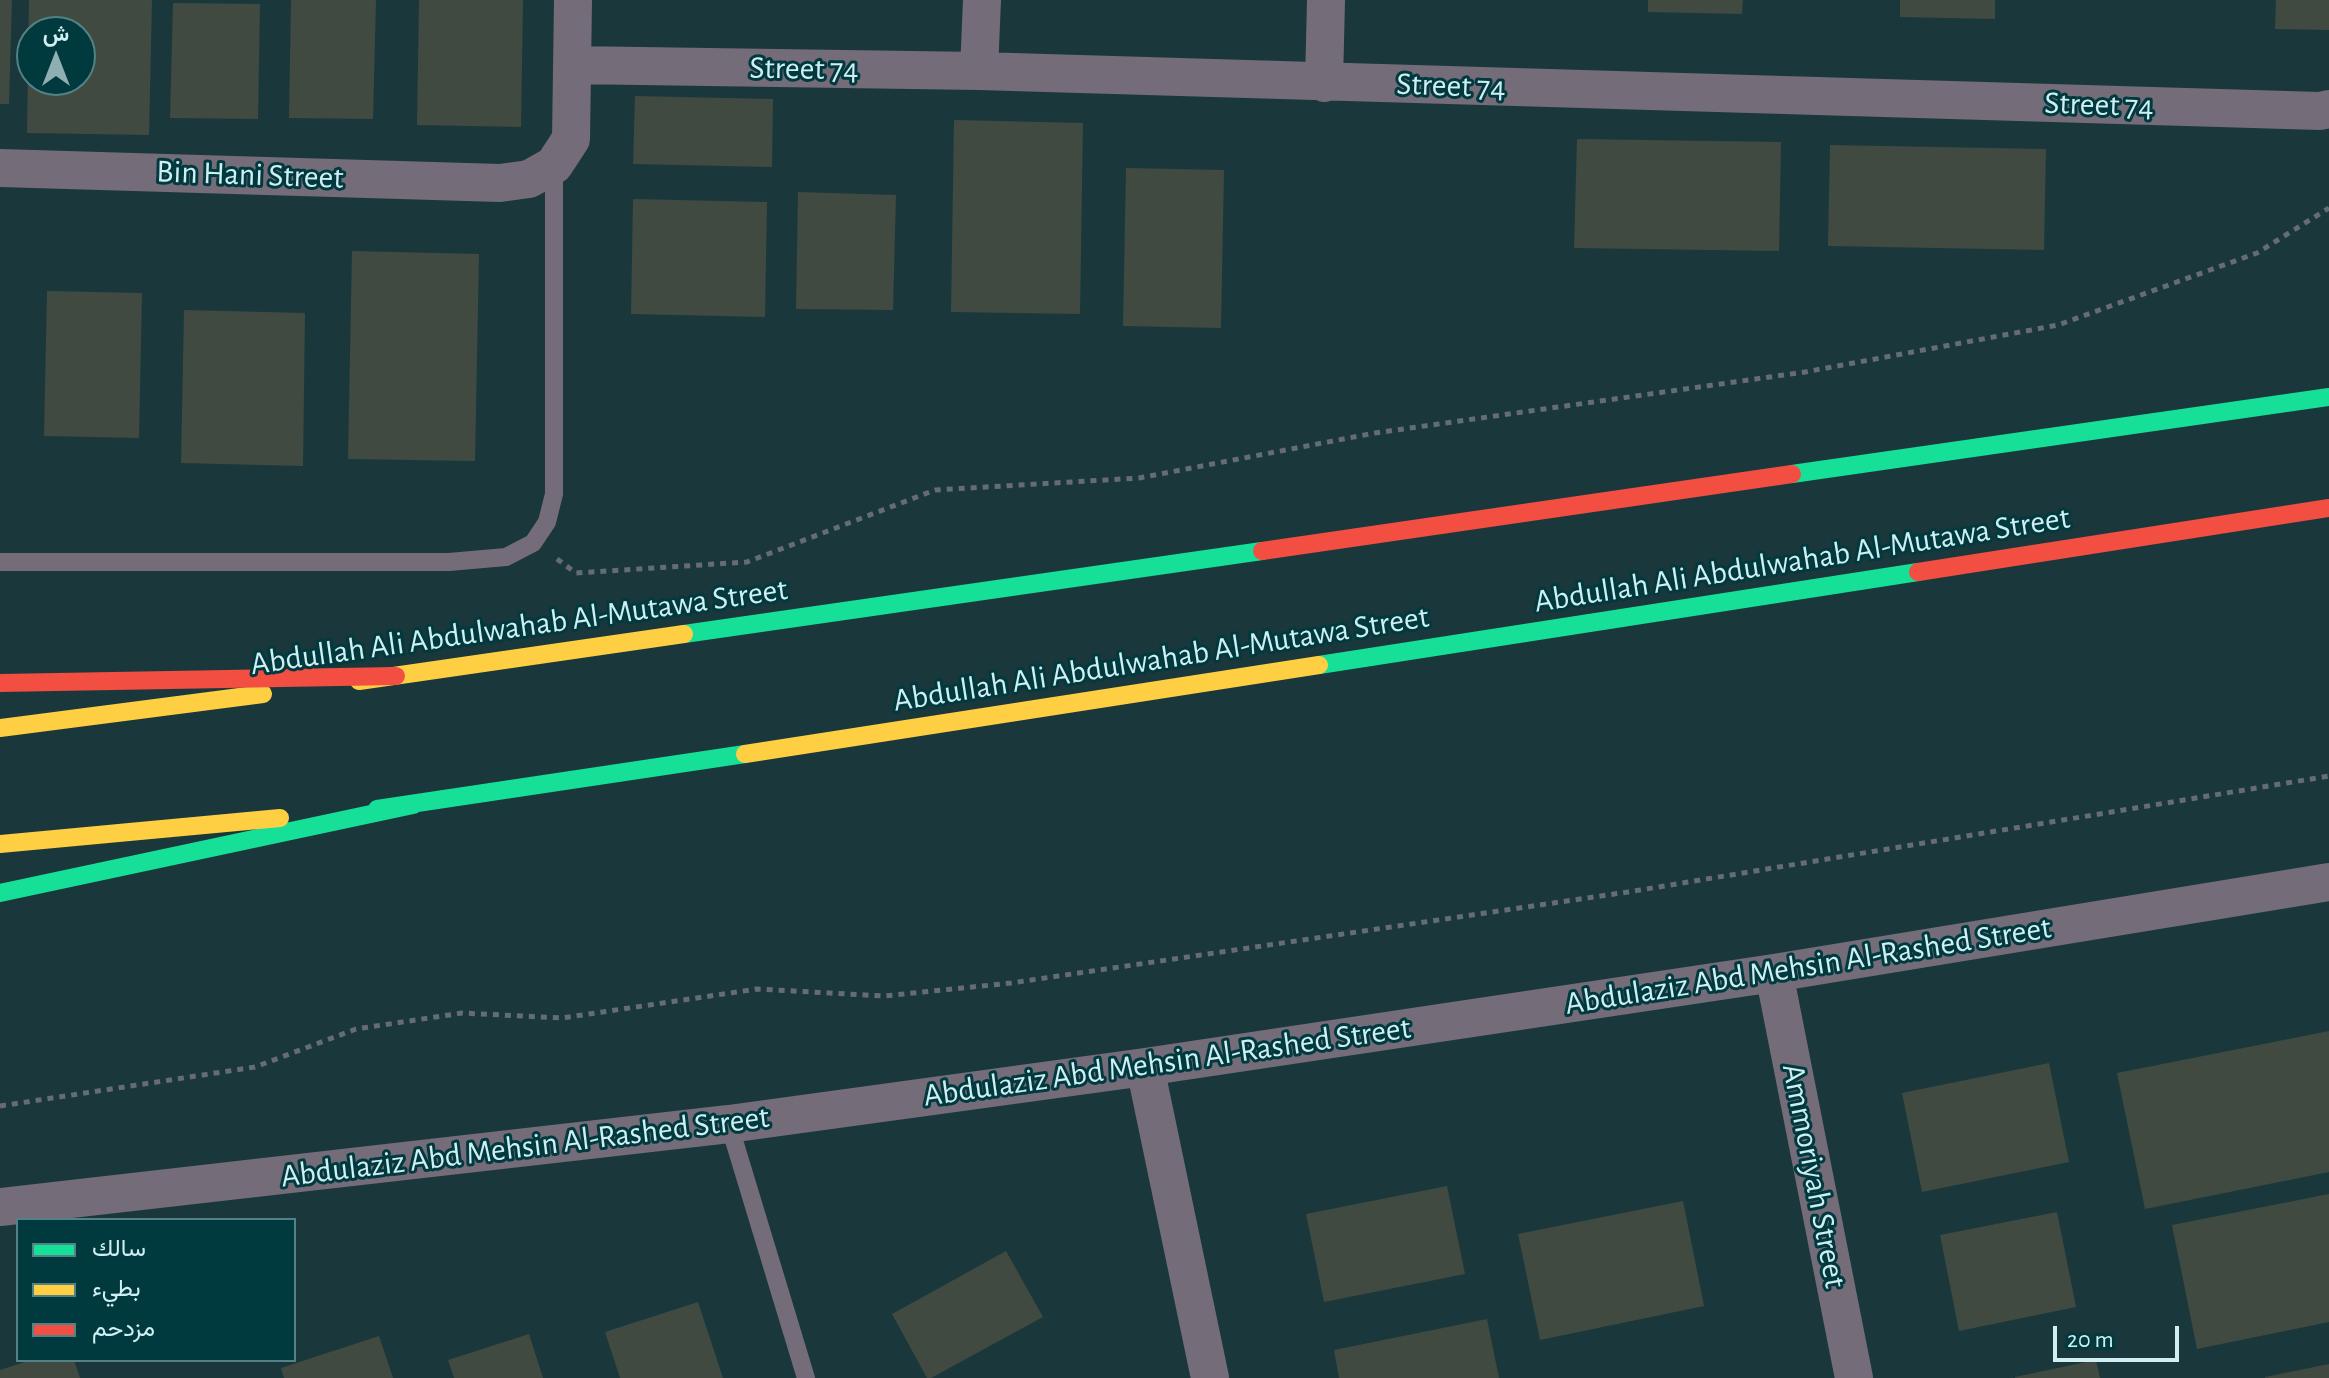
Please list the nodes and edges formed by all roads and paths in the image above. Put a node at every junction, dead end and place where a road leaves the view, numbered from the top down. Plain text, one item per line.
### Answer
1 (573, 0) edge
2 (982, 0) edge
3 (1326, 0) edge
4 (573, 65) junction
5 (979, 71) junction
6 (1324, 83) junction
7 (2329, 109) edge
8 (554, 165) junction
9 (0, 168) edge
10 (2329, 208) edge
11 (2329, 388) edge
12 (2329, 397) edge
13 (2270, 406) junction
14 (2329, 508) edge
15 (533, 543) junction
16 (0, 562) edge
17 (396, 676) junction
18 (0, 683) edge
19 (0, 728) edge
20 (2329, 776) edge
21 (413, 805) junction
22 (0, 844) edge
23 (2329, 882) edge
24 (0, 893) edge
25 (1774, 973) junction
26 (1145, 1067) junction
27 (0, 1106) edge
28 (729, 1124) junction
29 (0, 1207) edge
30 (806, 1378) edge
31 (1210, 1378) edge
32 (1854, 1378) edge

1 - 4 street
2 - 5 street
3 - 6 street
4 - 5 street, Street 74
4 - 8 street
5 - 6 street, Street 74
6 - 7 street, Street 74
8 - 9 street, Bin Hani Street
8 - 15 lane
10 - 15 path
11 - 13 main road
12 - 13 main road, Abdullah Ali Abdulwahab Al-Mutawa Street
13 - 17 main road, Abdullah Ali Abdulwahab Al-Mutawa Street
14 - 21 main road, Abdullah Ali Abdulwahab Al-Mutawa Street
15 - 16 lane
17 - 18 main road
17 - 19 main road, Abdullah Ali Abdulwahab Al-Mutawa Street
20 - 27 path
21 - 22 main road, Abdullah Ali Abdulwahab Al-Mutawa Street
21 - 24 main road
23 - 25 street, Abdulaziz Abd Mehsin Al-Rashed Street
25 - 26 street, Abdulaziz Abd Mehsin Al-Rashed Street
25 - 32 street, Ammoriyah Street
26 - 28 street, Abdulaziz Abd Mehsin Al-Rashed Street
26 - 31 street
28 - 29 street, Abdulaziz Abd Mehsin Al-Rashed Street
28 - 30 lane

